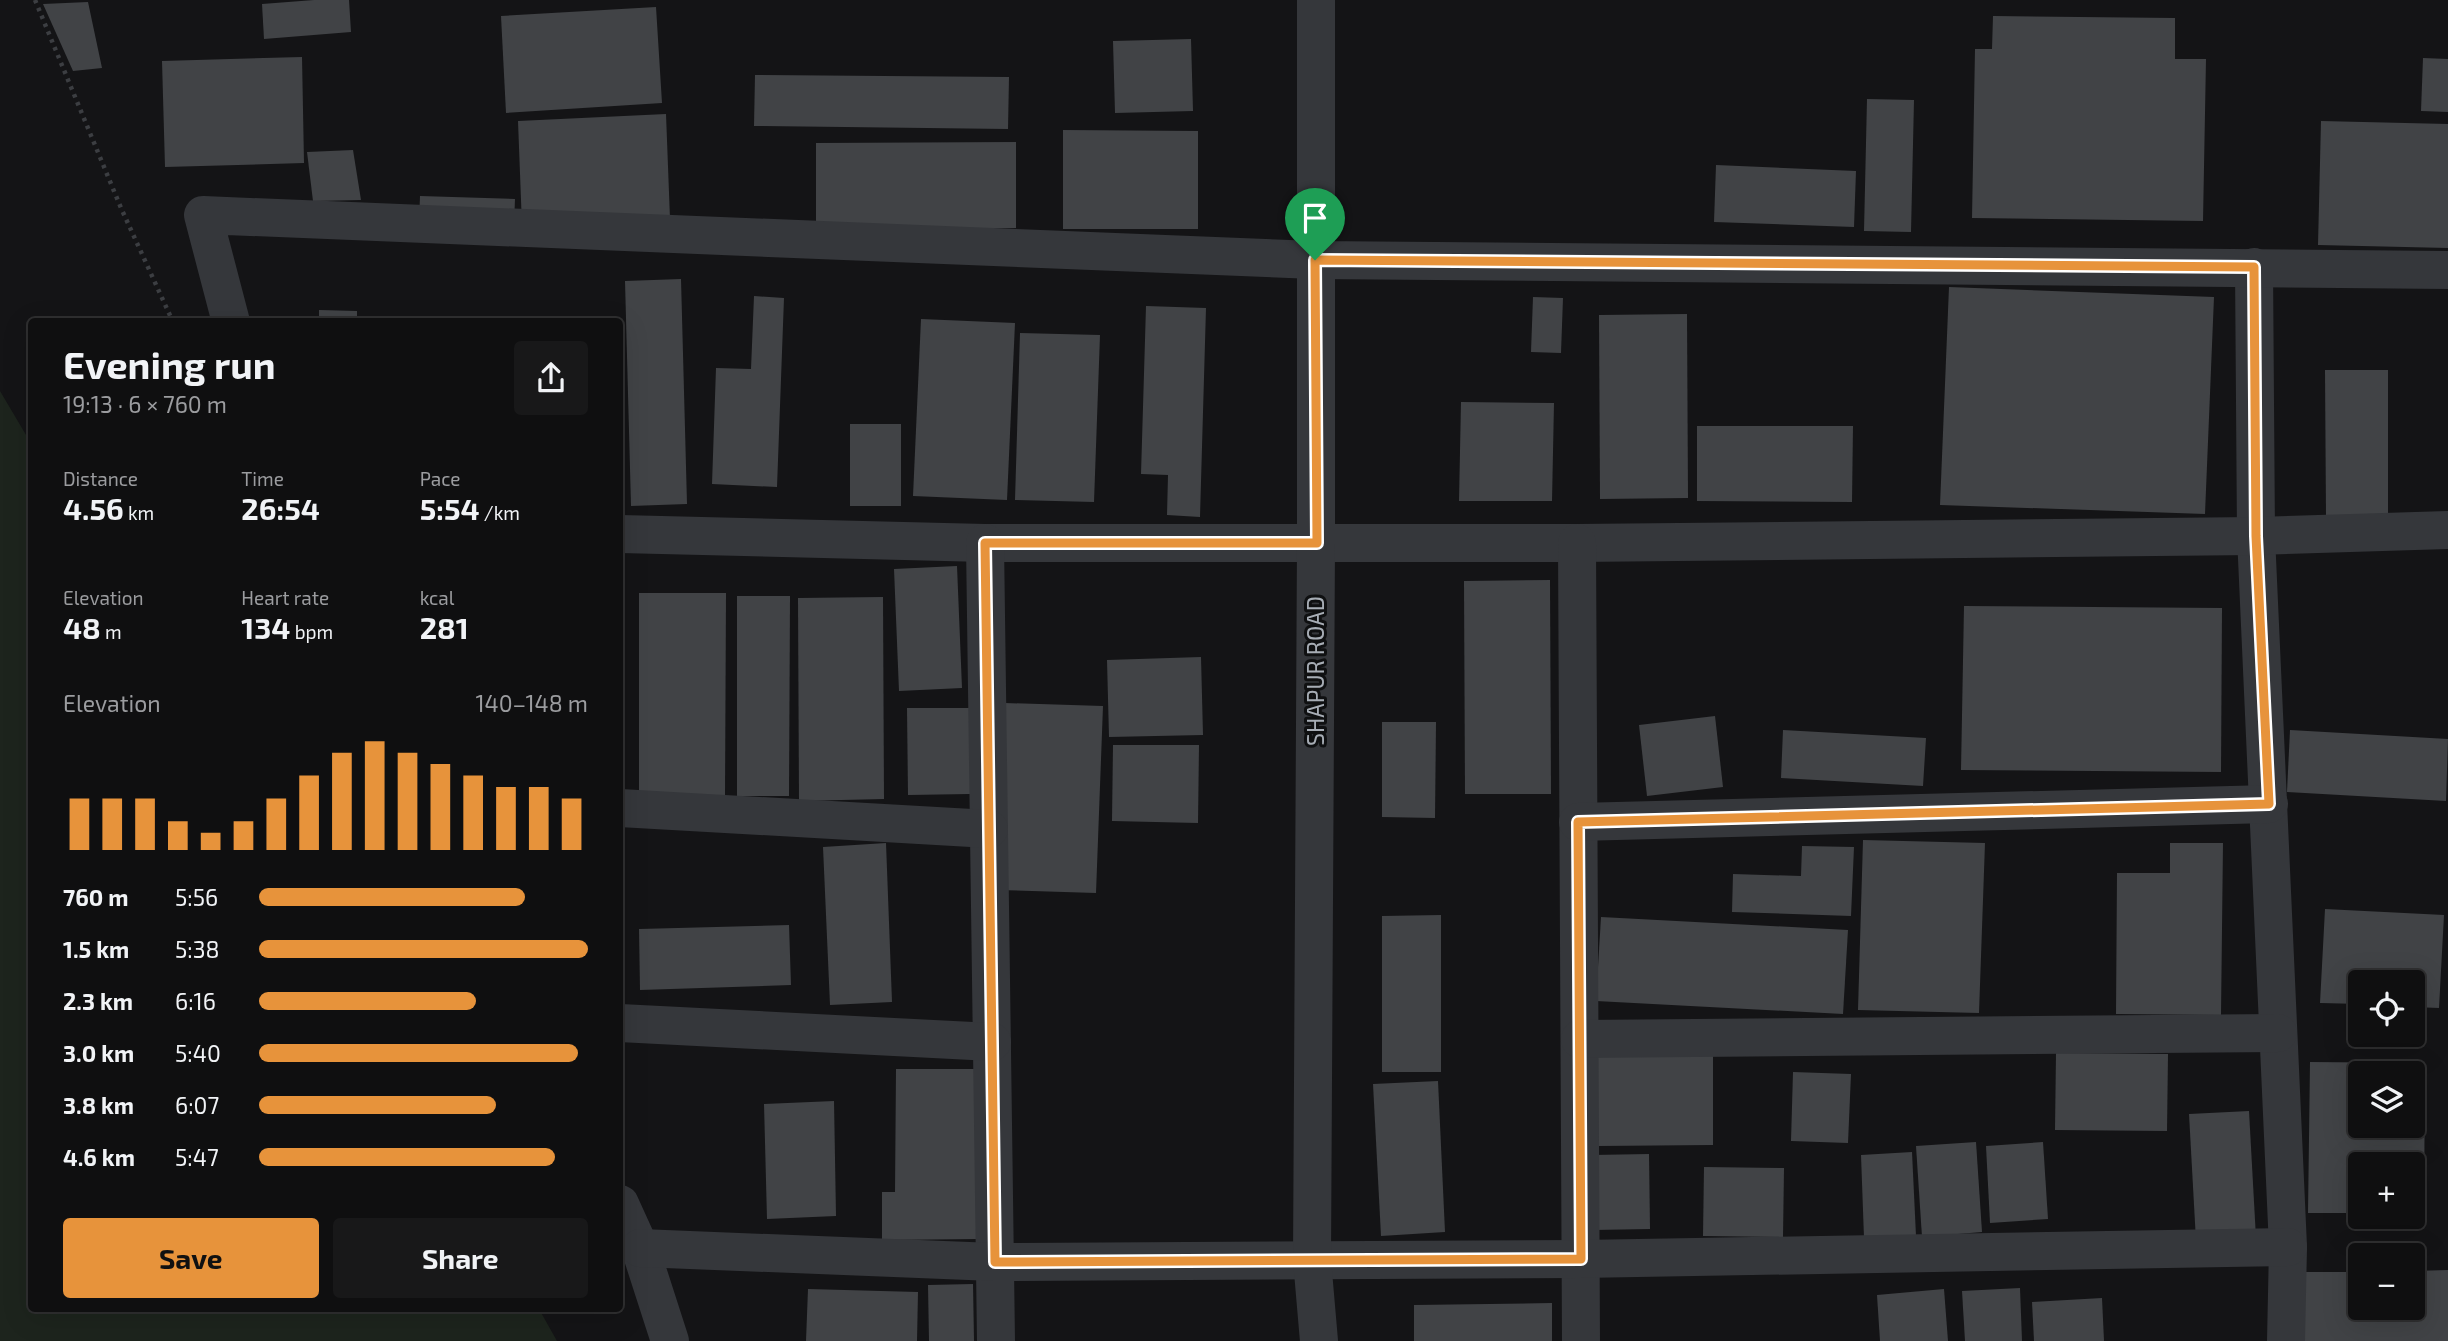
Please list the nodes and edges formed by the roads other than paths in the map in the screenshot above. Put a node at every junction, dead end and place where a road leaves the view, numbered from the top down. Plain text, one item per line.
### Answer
1 (1316, 0) edge
2 (1315, 260) junction
3 (2254, 267) junction
4 (2448, 270) edge
5 (230, 318) edge
6 (2448, 530) edge
7 (623, 534) edge
8 (2256, 536) junction
9 (985, 543) junction
10 (1317, 543) junction
11 (1577, 543) junction
12 (2269, 804) junction
13 (623, 808) edge
14 (1578, 822) junction
15 (989, 829) junction
16 (623, 1023) edge
17 (2278, 1032) junction
18 (1580, 1039) junction
19 (992, 1042) junction
20 (623, 1211) edge
21 (2288, 1247) junction
22 (640, 1248) junction
23 (1581, 1259) junction
24 (1312, 1260) junction
25 (995, 1262) junction
26 (670, 1341) edge
27 (996, 1341) edge
28 (1319, 1341) edge
29 (1581, 1341) edge
30 (2286, 1341) edge

1 - 2 street, SHAPUR ROAD
2 - 3 street
2 - 5 street
2 - 10 street, SHAPUR ROAD
3 - 4 street
3 - 8 street
6 - 8 street
7 - 9 street
8 - 11 street
8 - 12 street
9 - 10 street
9 - 15 street
10 - 11 street
10 - 24 street, SHAPUR ROAD
11 - 14 street
12 - 14 street
12 - 17 street
13 - 15 street
14 - 18 street
15 - 19 street
16 - 19 street
17 - 18 street
17 - 21 street
18 - 23 street
19 - 25 street
20 - 22 street
21 - 23 street
21 - 30 street
22 - 25 street
22 - 26 street
23 - 24 street
23 - 29 street
24 - 25 street
24 - 28 street, SHAPUR ROAD
25 - 27 street

